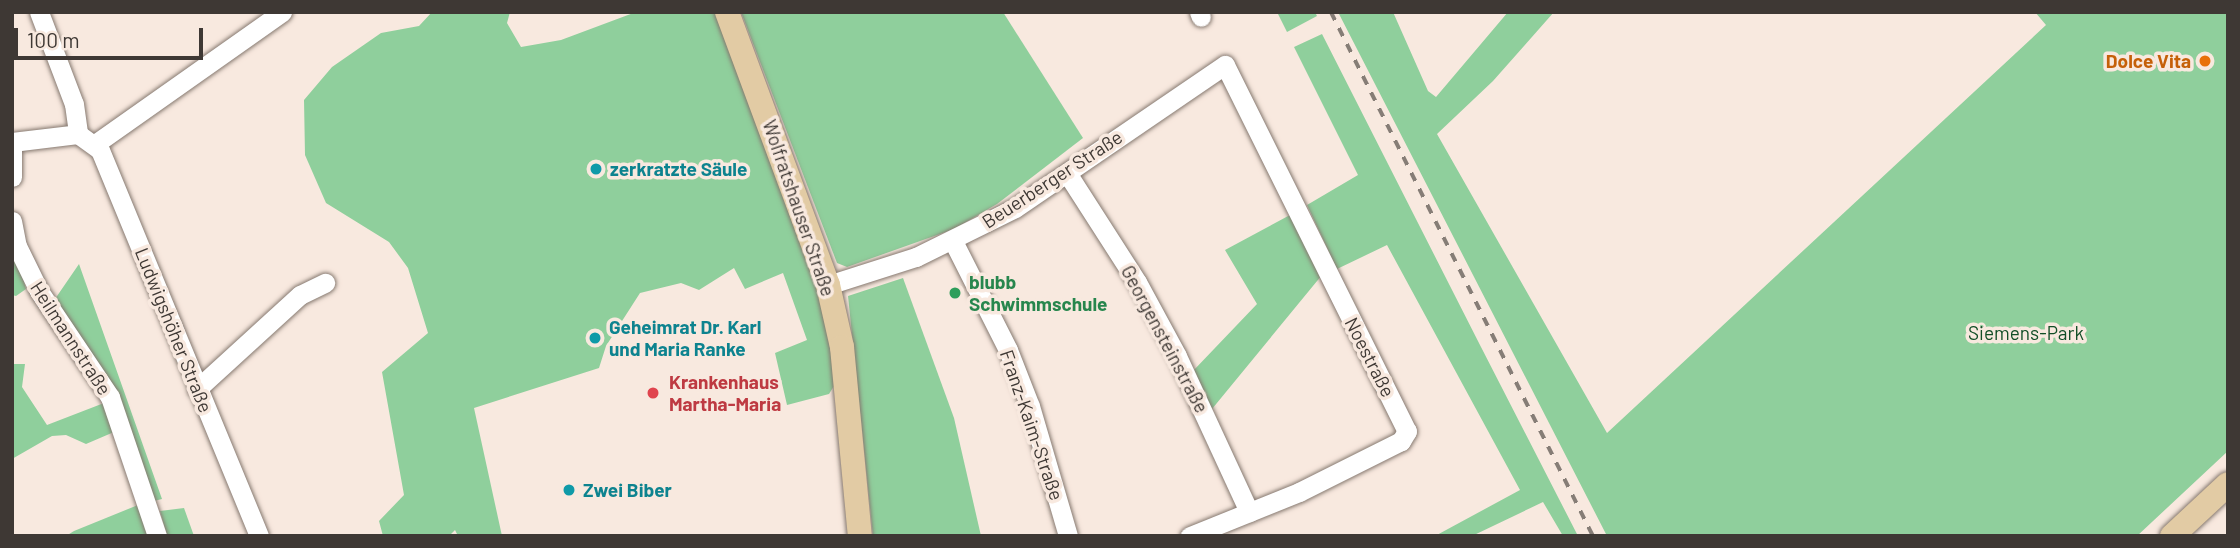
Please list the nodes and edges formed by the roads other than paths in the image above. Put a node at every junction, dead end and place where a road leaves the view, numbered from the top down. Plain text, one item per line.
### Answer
1 (40, 12) edge
2 (282, 12) edge
3 (727, 12) edge
4 (1225, 65) joint
5 (78, 134) junction
6 (12, 143) edge
7 (95, 144) junction
8 (1067, 173) junction
9 (12, 177) edge
10 (12, 221) edge
11 (953, 241) junction
12 (325, 283) dead end
13 (828, 285) junction
14 (197, 389) junction
15 (2228, 484) edge
16 (1249, 512) junction
17 (157, 536) edge
18 (258, 536) edge
19 (860, 536) edge
20 (1068, 536) edge
21 (1190, 536) edge
22 (2172, 536) edge

1 - 5 street
2 - 7 street
3 - 13 main road, Wolfratshauser Straße
4 - 8 street, Beuerberger Straße
4 - 16 street, Noestraße
5 - 6 street
5 - 7 street
6 - 9 street
7 - 14 street, Ludwigshöher Straße
8 - 11 street, Beuerberger Straße
8 - 16 street, Georgensteinstraße
10 - 17 street, Heilmannstraße
11 - 13 street, Beuerberger Straße
11 - 20 street, Franz-Kaim-Straße
12 - 14 street
13 - 19 main road, Wolfratshauser Straße
14 - 18 street, Ludwigshöher Straße
15 - 22 main road
16 - 21 street, Noestraße

